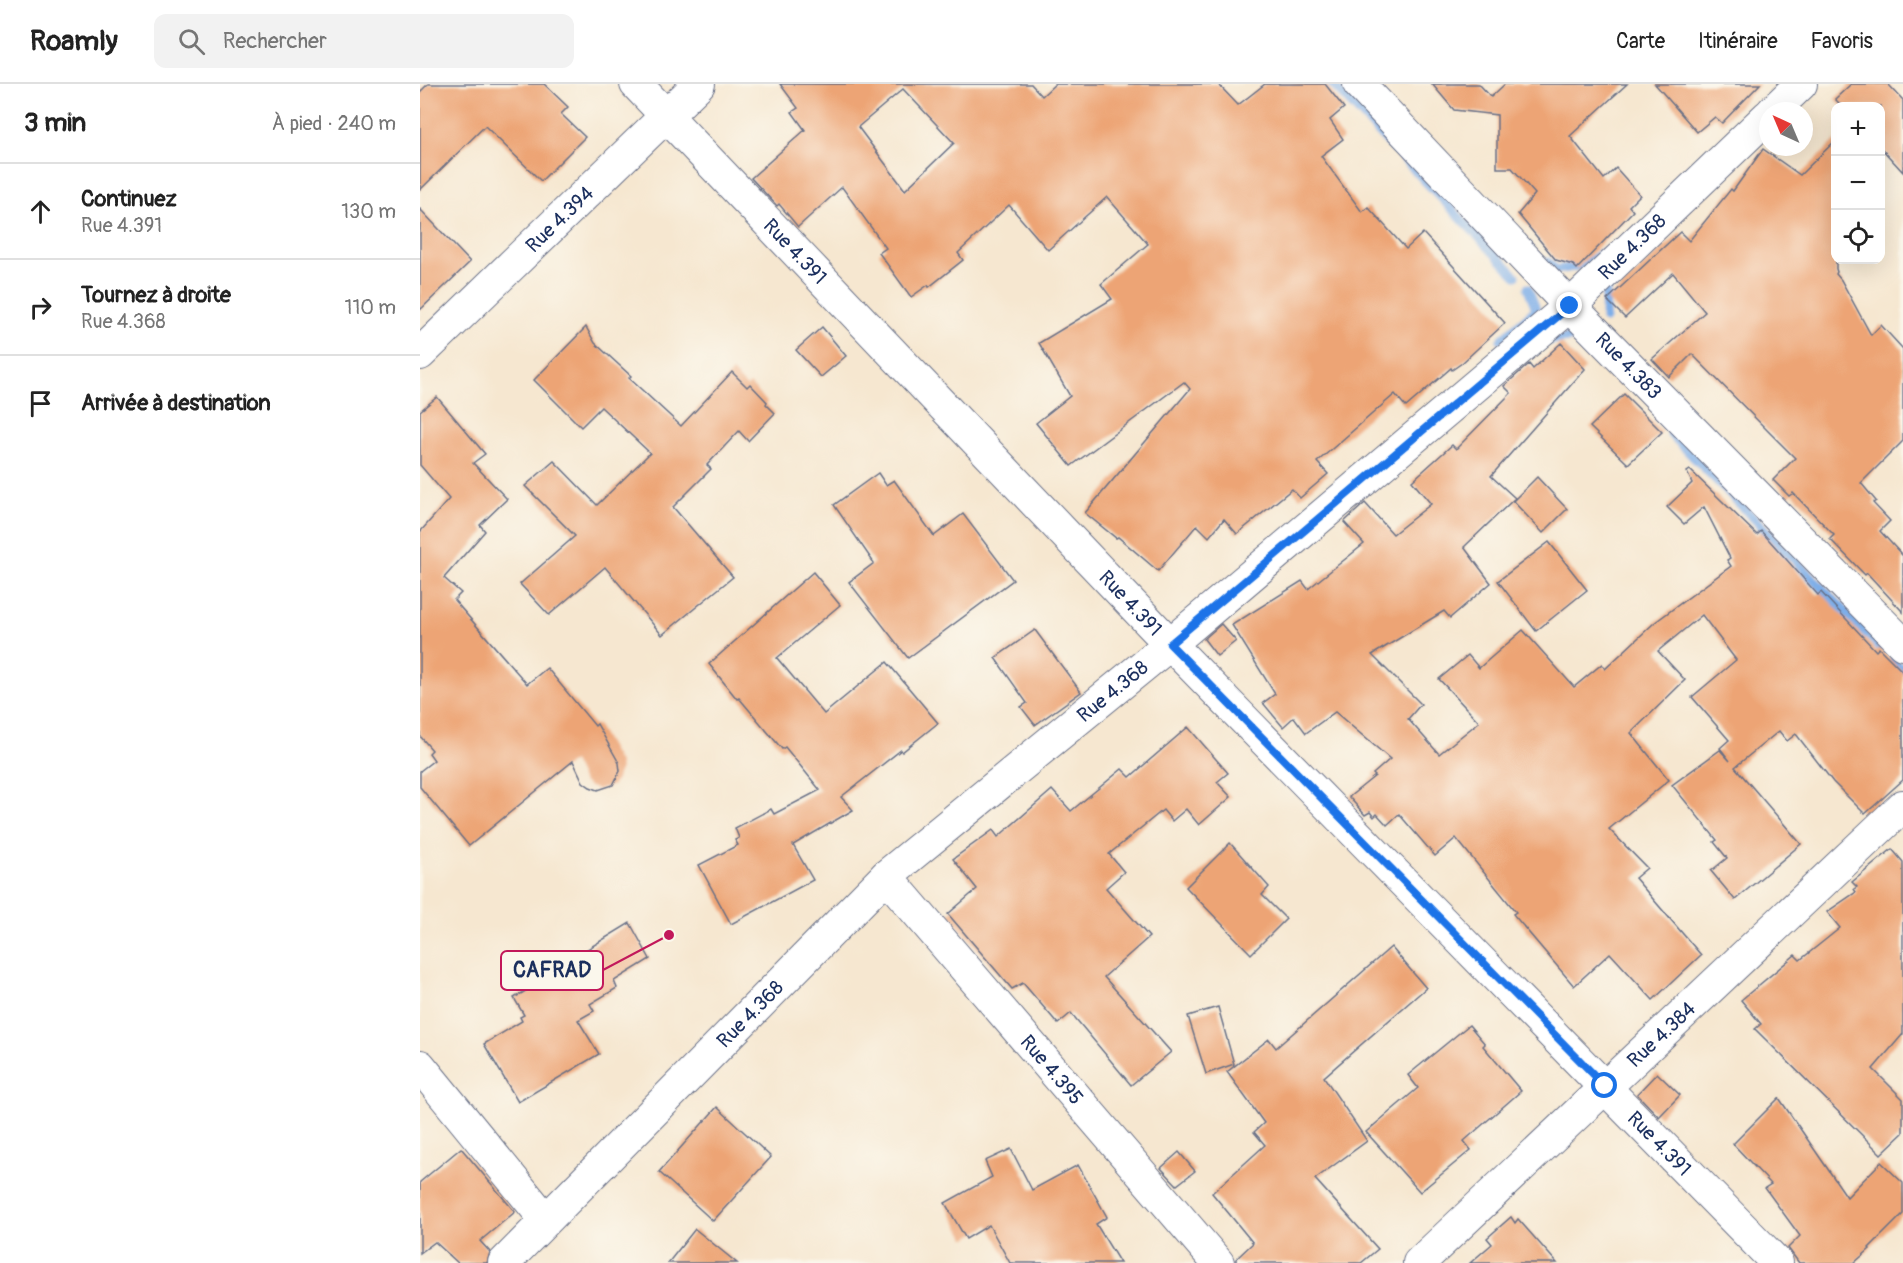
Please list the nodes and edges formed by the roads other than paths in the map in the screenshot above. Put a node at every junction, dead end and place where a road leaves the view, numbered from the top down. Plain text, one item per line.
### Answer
1 (636, 84) edge
2 (699, 84) edge
3 (1359, 84) edge
4 (1801, 84) edge
5 (1782, 102) edge
6 (667, 115) junction
7 (1759, 125) edge
8 (1570, 306) junction
9 (420, 354) edge
10 (1170, 644) junction
11 (1903, 644) edge
12 (1903, 806) edge
13 (886, 876) junction
14 (420, 1066) edge
15 (1605, 1086) junction
16 (545, 1219) junction
17 (504, 1263) edge
18 (1218, 1263) edge
19 (1419, 1263) edge
20 (1778, 1263) edge

1 - 6 street, Rue 4.391
2 - 6 street, Rue 4.394
3 - 8 street, Rue 4.383
4 - 5 street
6 - 9 street, Rue 4.394
6 - 10 street, Rue 4.391
7 - 8 street, Rue 4.368
8 - 10 street, Rue 4.368
8 - 11 street, Rue 4.383
10 - 13 street, Rue 4.368
10 - 15 street, Rue 4.391
12 - 15 street, Rue 4.384
13 - 16 street, Rue 4.368
13 - 18 street, Rue 4.395
14 - 16 street
15 - 19 street, Rue 4.384
15 - 20 street, Rue 4.391
16 - 17 street, Rue 4.368

